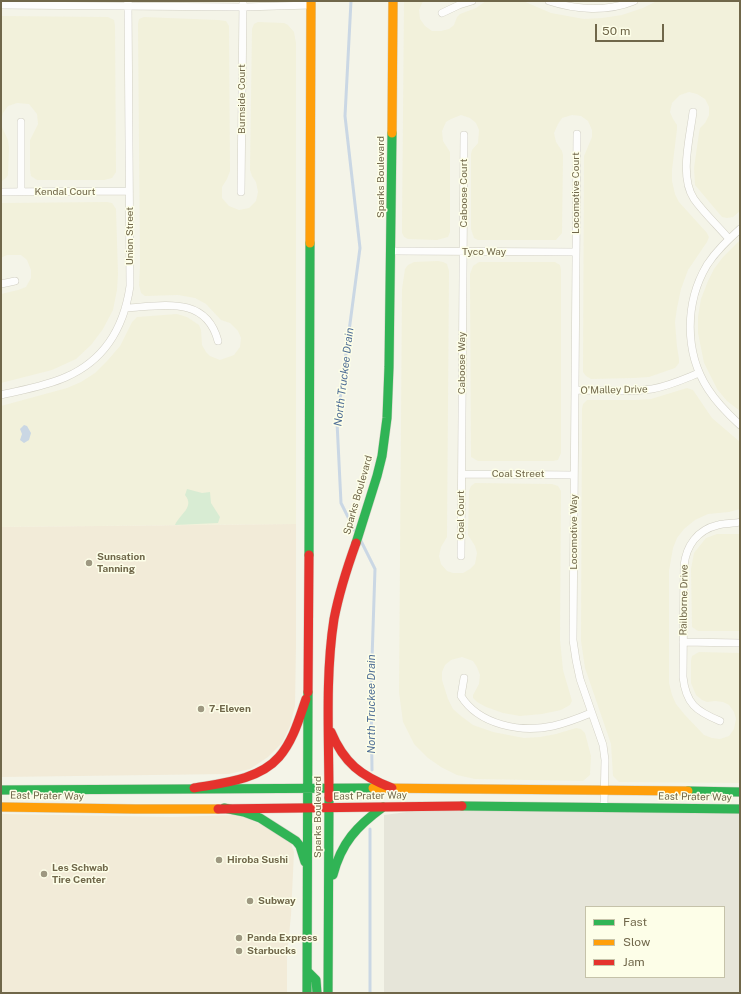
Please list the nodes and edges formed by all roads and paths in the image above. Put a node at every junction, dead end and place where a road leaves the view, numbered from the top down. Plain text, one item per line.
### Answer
1 (393, 1) edge
2 (472, 1) edge
3 (549, 1) edge
4 (634, 1) edge
5 (16, 3) edge
6 (128, 3) edge
7 (311, 3) edge
8 (243, 4) edge
9 (1, 5) edge
10 (442, 13) dead end
11 (693, 112) dead end
12 (20, 122) dead end
13 (577, 134) dead end
14 (464, 135) dead end
15 (129, 191) junction
16 (1, 192) edge
17 (21, 192) junction
18 (241, 192) dead end
19 (740, 229) edge
20 (729, 239) junction
21 (392, 251) junction
22 (463, 252) junction
23 (576, 252) junction
24 (15, 281) dead end
25 (1, 284) edge
26 (126, 308) junction
27 (218, 341) dead end
28 (699, 373) junction
29 (575, 390) junction
30 (1, 395) edge
31 (740, 425) edge
32 (462, 474) junction
33 (574, 475) junction
34 (740, 522) edge
35 (461, 556) dead end
36 (683, 642) junction
37 (740, 643) edge
38 (464, 678) dead end
39 (309, 688) junction
40 (592, 713) junction
41 (720, 721) dead end
42 (329, 727) junction
43 (329, 787) junction
44 (194, 788) junction
45 (309, 788) junction
46 (392, 788) junction
47 (1, 790) edge
48 (604, 791) junction
49 (740, 792) edge
50 (604, 806) junction
51 (1, 807) edge
52 (383, 807) junction
53 (224, 808) junction
54 (309, 808) junction
55 (329, 808) junction
56 (740, 809) edge
57 (308, 876) junction
58 (328, 895) junction
59 (307, 971) junction
60 (307, 993) edge
61 (317, 993) edge
62 (328, 993) edge

1 - 21 main road, Sparks Boulevard
2 - 10 street
3 - 4 street
5 - 6 street
5 - 9 street
6 - 8 street
6 - 15 street, Union Street
7 - 8 street
7 - 39 main road, Sparks Boulevard
8 - 18 street, Burnside Court
11 - 20 street
12 - 17 street
13 - 23 street, Locomotive Court
14 - 22 street, Caboose Court
15 - 17 street, Kendal Court
15 - 26 street, Union Street
16 - 17 street, Kendal Court
19 - 20 street
20 - 28 street
21 - 22 street, Tyco Way
21 - 42 main road, Sparks Boulevard
22 - 23 street, Tyco Way
22 - 32 street, Caboose Way
23 - 29 street, Locomotive Way
24 - 25 street
26 - 27 street
26 - 30 street, Union Street
28 - 29 street, O'Malley Drive
28 - 31 street
29 - 33 street, Locomotive Way
32 - 33 street, Coal Street
32 - 35 street, Coal Court
33 - 40 street, Locomotive Way
34 - 36 street, Railborne Drive
36 - 37 street
36 - 41 street, Railborne Drive
38 - 40 street
39 - 44 main road
39 - 45 main road, Sparks Boulevard
40 - 48 street, Locomotive Way
42 - 43 main road, Sparks Boulevard
42 - 46 main road
43 - 45 main road, East Prater Way
43 - 46 main road, East Prater Way
43 - 55 main road, Sparks Boulevard
44 - 45 main road, East Prater Way
44 - 47 main road, East Prater Way
45 - 54 main road, Sparks Boulevard
46 - 48 main road, East Prater Way
48 - 49 main road, East Prater Way
48 - 50 street, Locomotive Way
50 - 52 main road, East Prater Way
50 - 56 main road, East Prater Way
51 - 53 main road, East Prater Way
52 - 55 main road, East Prater Way
52 - 58 main road
53 - 54 main road, East Prater Way
53 - 57 main road
54 - 55 main road, East Prater Way
54 - 57 main road, Sparks Boulevard
55 - 58 main road, Sparks Boulevard
57 - 59 main road, Sparks Boulevard
58 - 62 main road, Sparks Boulevard
59 - 60 main road, Sparks Boulevard
59 - 61 main road

